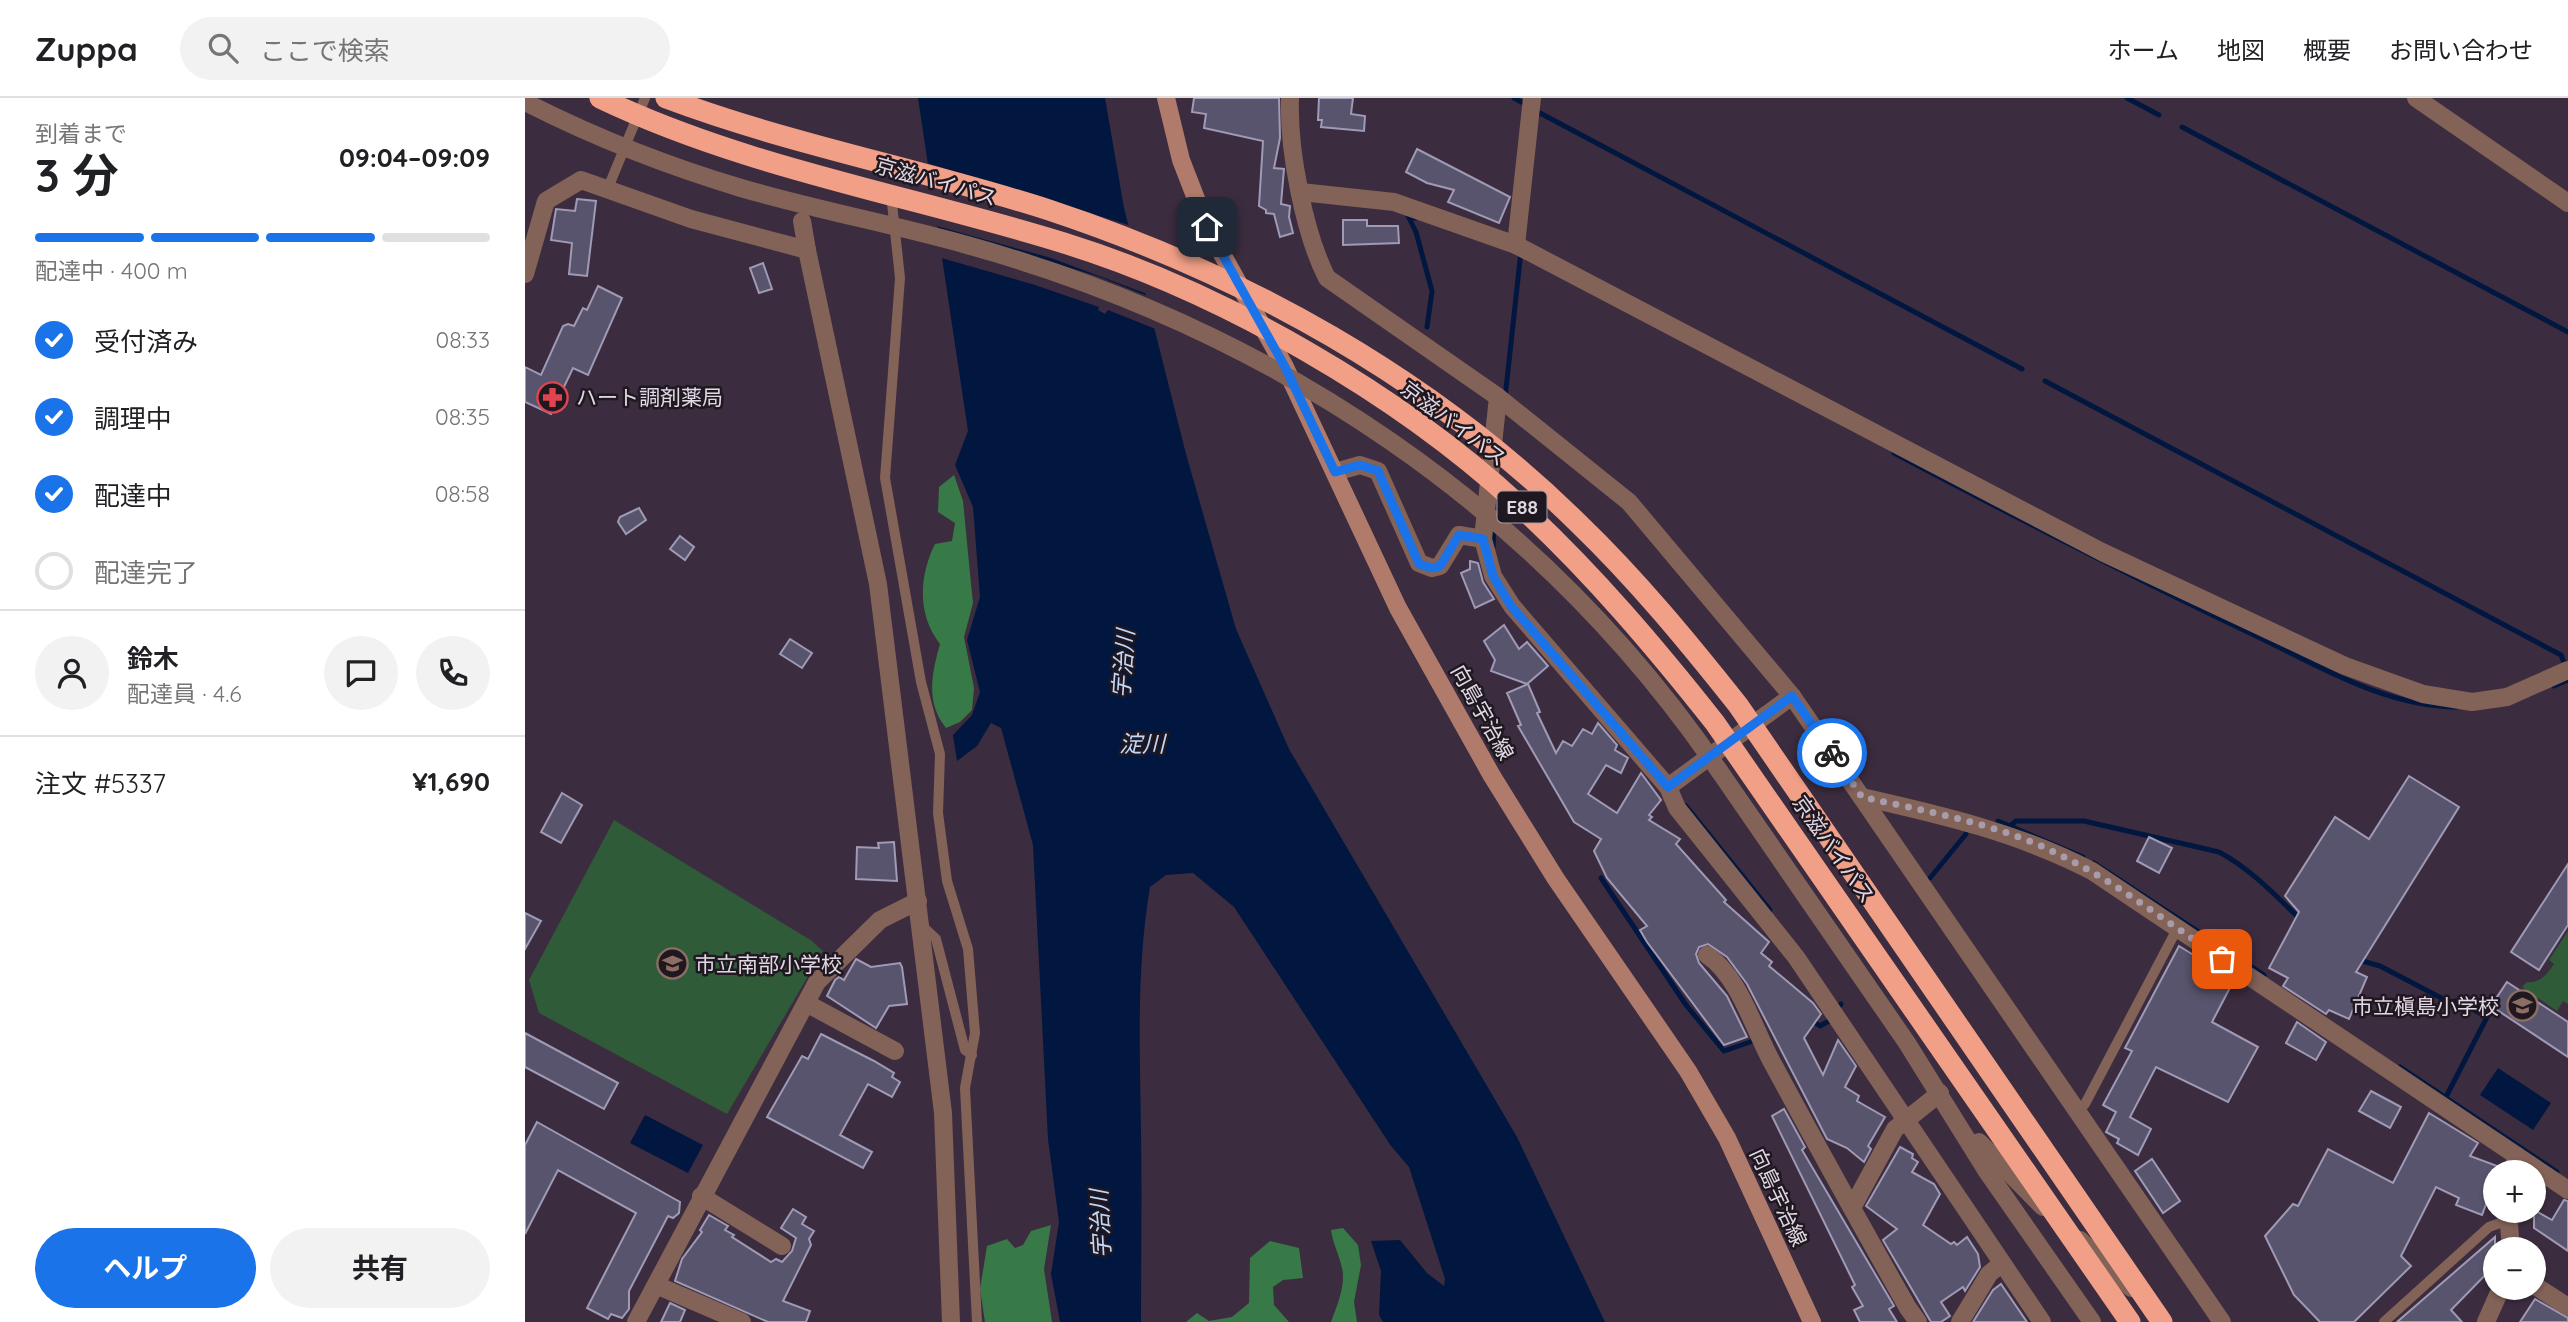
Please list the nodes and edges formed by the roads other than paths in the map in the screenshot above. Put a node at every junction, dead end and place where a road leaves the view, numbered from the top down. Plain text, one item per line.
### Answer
1 (600, 98) edge
2 (645, 98) edge
3 (666, 98) edge
4 (1166, 98) edge
5 (1290, 98) edge
6 (1532, 98) edge
7 (2416, 98) edge
8 (525, 102) edge
9 (890, 185) dead end
10 (608, 188) junction
11 (1300, 192) junction
12 (2568, 204) edge
13 (802, 221) dead end
14 (1516, 245) junction
15 (530, 247) edge
16 (807, 250) junction
17 (525, 274) edge
18 (1498, 397) junction
19 (1335, 472) junction
20 (1483, 539) junction
21 (2568, 670) edge
22 (1792, 696) junction
23 (1668, 787) junction
24 (1862, 797) junction
25 (918, 901) junction
26 (921, 925) junction
27 (2177, 929) junction
28 (1707, 955) dead end
29 (806, 1003) junction
30 (895, 1051) dead end
31 (972, 1055) junction
32 (1940, 1093) junction
33 (1952, 1111) junction
34 (2077, 1111) junction
35 (1905, 1120) junction
36 (2509, 1160) edge
37 (2546, 1179) edge
38 (2568, 1190) edge
39 (701, 1196) junction
40 (1852, 1208) junction
41 (2495, 1223) edge
42 (782, 1246) dead end
43 (2002, 1263) junction
44 (656, 1285) junction
45 (2546, 1293) edge
46 (2496, 1300) edge
47 (2568, 1307) edge
48 (636, 1322) edge
49 (742, 1322) edge
50 (951, 1322) edge
51 (977, 1322) edge
52 (1812, 1322) edge
53 (1918, 1322) edge
54 (1960, 1322) edge
55 (2042, 1322) edge
56 (2092, 1322) edge
57 (2130, 1322) edge
58 (2164, 1322) edge
59 (2222, 1322) edge
60 (2384, 1322) edge
61 (2486, 1322) edge

1 - 57 highway, 京滋バイパス / E88, bridge
2 - 10 lane
3 - 58 highway, 京滋バイパス / E88, bridge
4 - 19 main road, 向島宇治線
5 - 11 street
6 - 14 street
7 - 12 street
8 - 32 street, bridge
9 - 31 lane
10 - 15 street
10 - 16 street
11 - 14 street
11 - 18 street
13 - 16 street
14 - 21 street
15 - 17 street
16 - 25 street
18 - 20 street
18 - 22 street
19 - 20 street
19 - 52 main road, 向島宇治線
20 - 23 street
22 - 23 street
22 - 24 street
23 - 35 street
24 - 27 street
24 - 34 street
25 - 26 street
25 - 29 street
26 - 31 lane
26 - 50 street
27 - 34 lane
27 - 36 street
28 - 40 street
29 - 30 street
29 - 39 street
31 - 51 lane
32 - 33 street
32 - 35 street
33 - 56 street
33 - 58 street
34 - 59 street
35 - 40 street
35 - 43 street
37 - 38 street
39 - 42 street
39 - 44 street
40 - 53 street
41 - 60 lane
43 - 54 street
43 - 55 street
44 - 48 street
44 - 49 street
45 - 47 street
46 - 61 street

